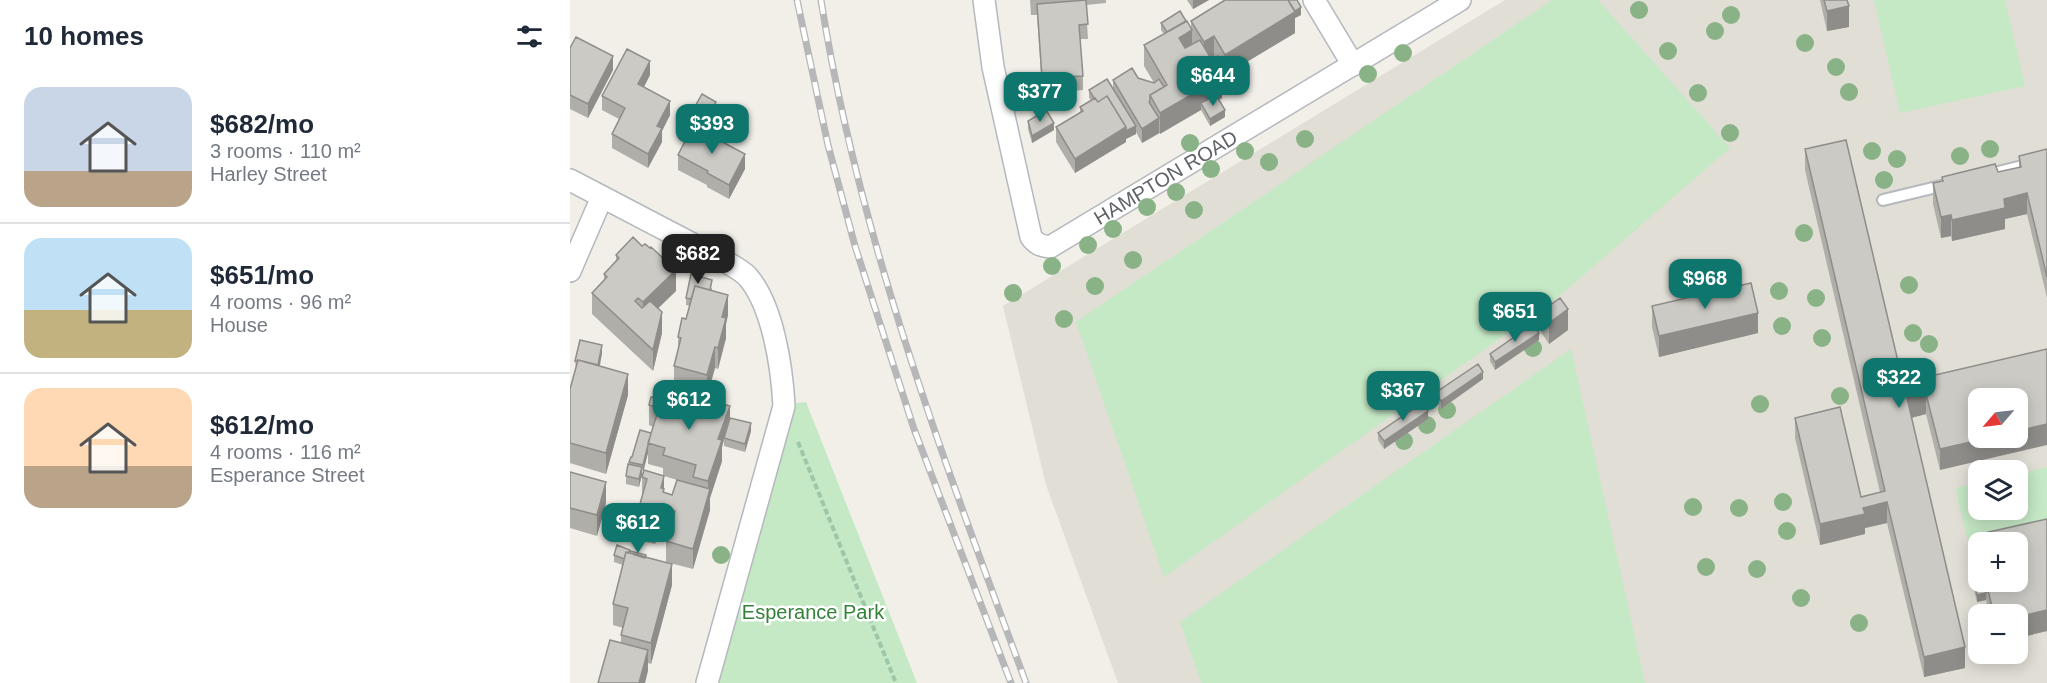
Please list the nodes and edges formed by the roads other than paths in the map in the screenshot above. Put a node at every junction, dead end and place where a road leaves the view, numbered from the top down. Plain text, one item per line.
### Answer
1 (984, 0) edge
2 (1314, 0) edge
3 (1460, 0) edge
4 (1353, 65) junction
5 (2047, 160) edge
6 (570, 180) edge
7 (602, 197) junction
8 (1883, 200) dead end
9 (570, 271) edge
10 (707, 683) edge

1 - 4 street, HAMPTON ROAD
2 - 4 street
3 - 4 street, HAMPTON ROAD
5 - 8 lane
6 - 7 street
7 - 9 street
7 - 10 street

